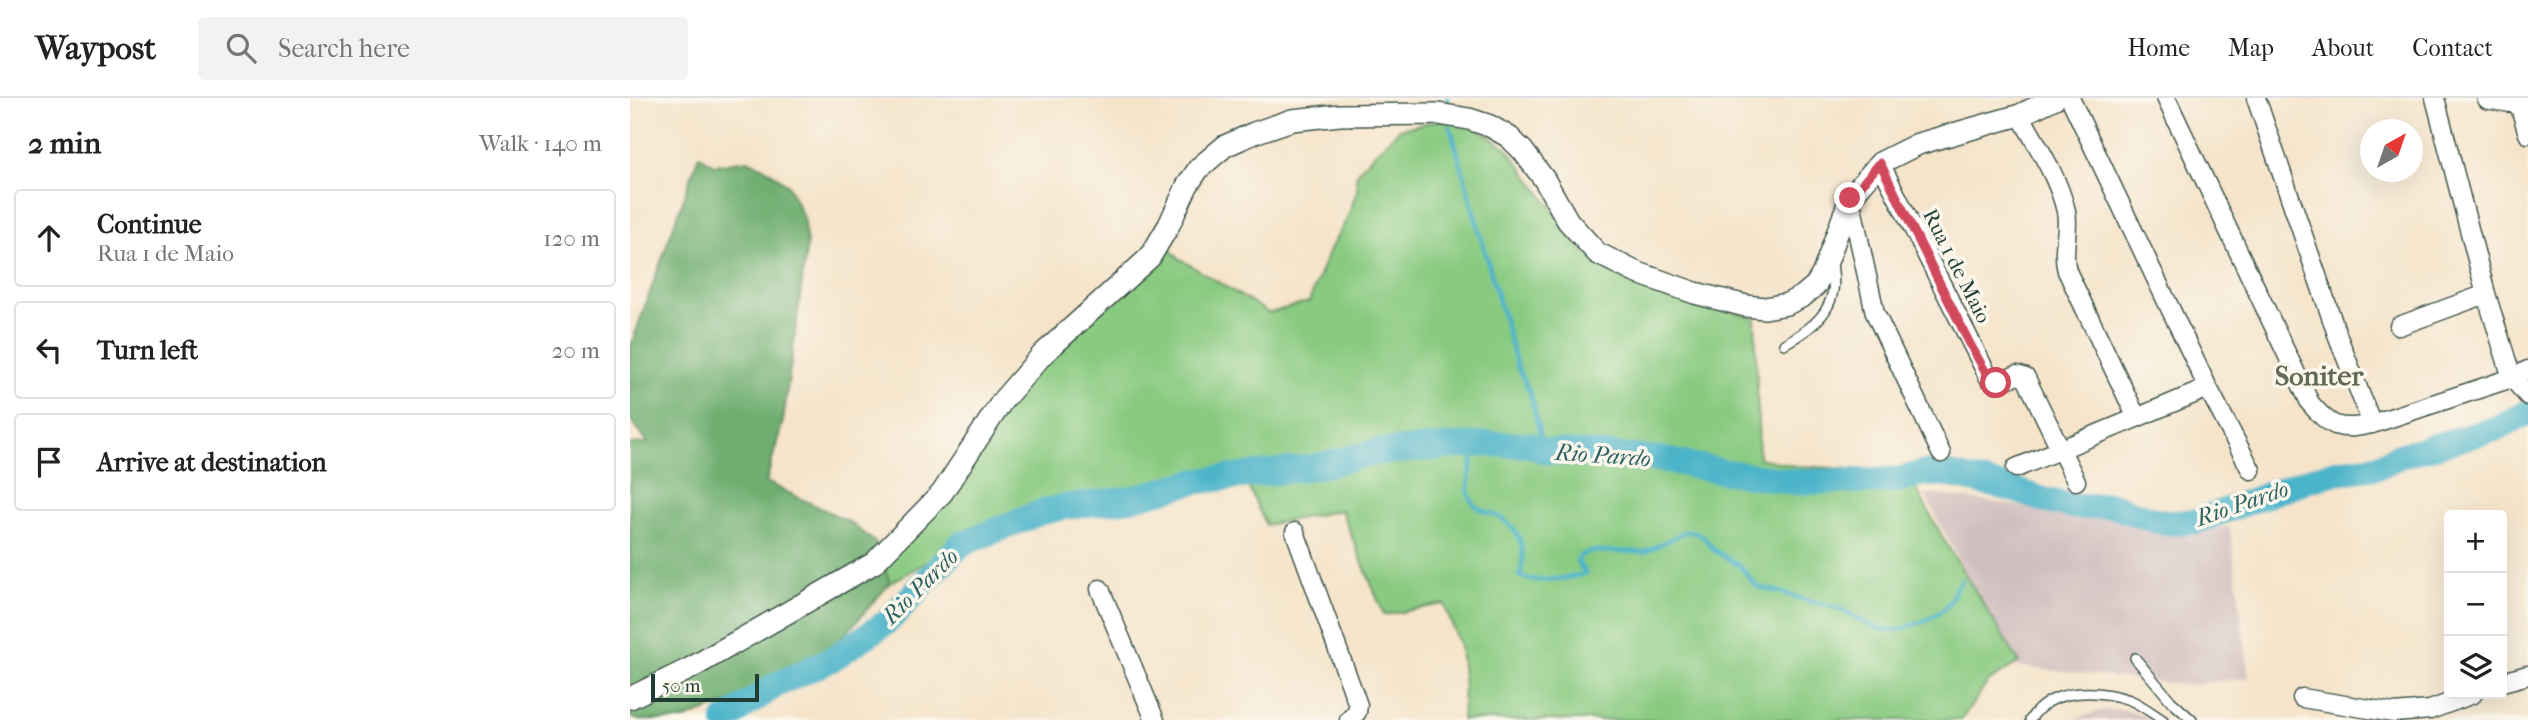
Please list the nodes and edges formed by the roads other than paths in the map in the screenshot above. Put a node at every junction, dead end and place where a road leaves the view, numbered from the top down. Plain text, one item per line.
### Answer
1 (2055, 98) edge
2 (2070, 98) edge
3 (2166, 98) edge
4 (2256, 98) edge
5 (2435, 98) edge
6 (2488, 98) edge
7 (2524, 104) edge
8 (2020, 116) junction
9 (2528, 134) edge
10 (1880, 163) junction
11 (1850, 198) junction
12 (1829, 254) junction
13 (2486, 294) junction
14 (2399, 326) dead end
15 (1784, 344) dead end
16 (2520, 374) edge
17 (2208, 388) junction
18 (2527, 395) edge
19 (2136, 416) junction
20 (2372, 424) junction
21 (2060, 449) junction
22 (1941, 453) dead end
23 (2016, 468) dead end
24 (2250, 470) dead end
25 (2076, 481) dead end
26 (1296, 532) dead end
27 (1100, 589) dead end
28 (2135, 658) dead end
29 (2528, 675) edge
30 (2507, 681) edge
31 (630, 698) edge
32 (2302, 698) dead end
33 (2460, 699) edge
34 (1155, 720) edge
35 (1349, 720) edge
36 (2030, 720) edge
37 (2163, 720) edge
38 (2192, 720) edge

1 - 8 street
2 - 17 street
3 - 20 street
4 - 20 street
5 - 13 street
6 - 7 street
7 - 9 street
8 - 10 street
8 - 19 street
10 - 11 street
10 - 21 street, Rua 1 de Maio
11 - 12 street
11 - 22 street
12 - 15 lane
12 - 31 street
13 - 14 street
13 - 16 street
16 - 18 street
16 - 20 street
17 - 19 street
17 - 24 street
19 - 21 street
21 - 23 street
21 - 25 street
26 - 35 street
27 - 34 street
28 - 38 lane
29 - 30 street
32 - 33 street
36 - 37 lane

